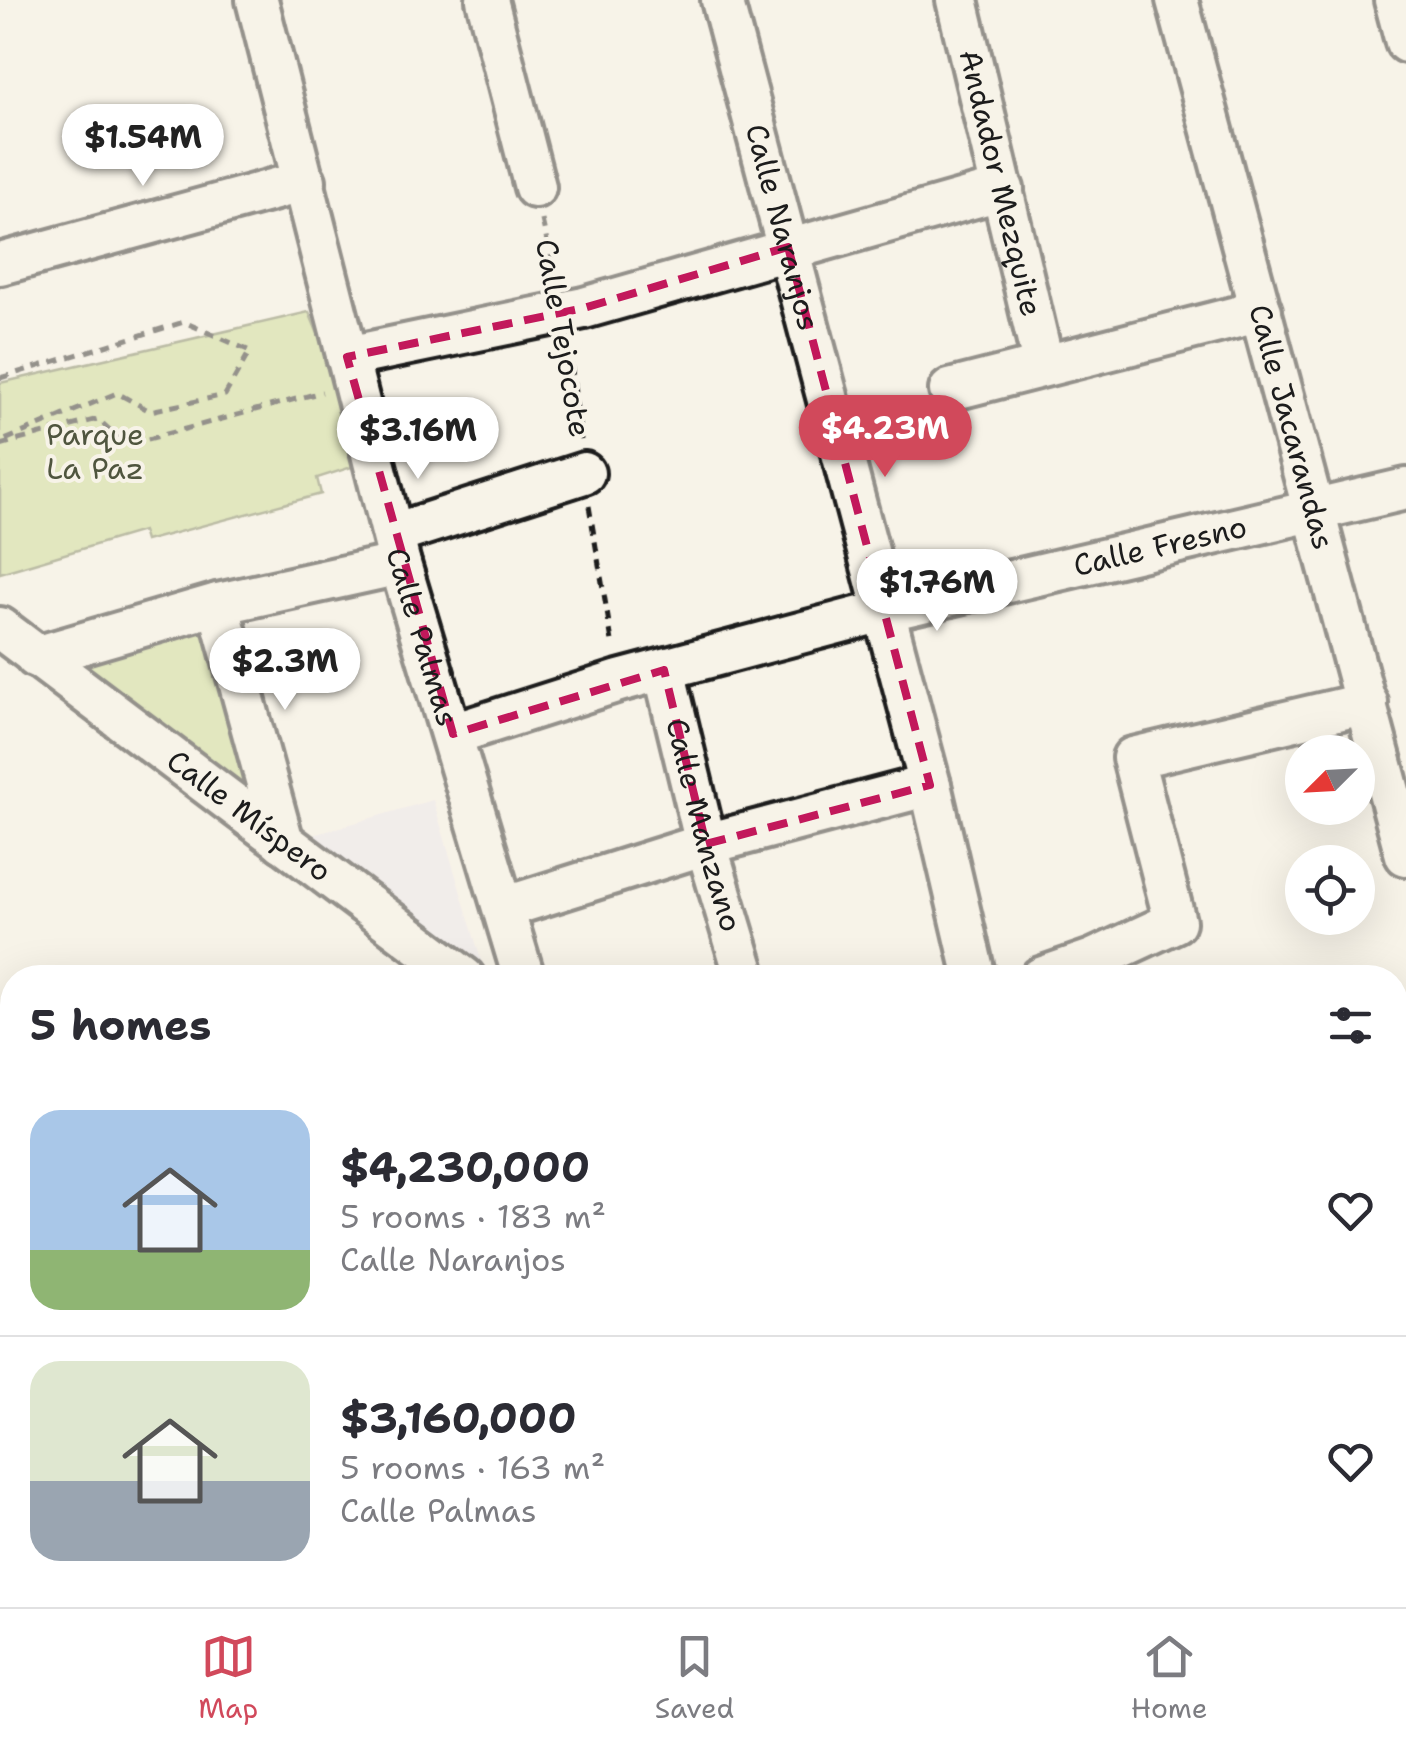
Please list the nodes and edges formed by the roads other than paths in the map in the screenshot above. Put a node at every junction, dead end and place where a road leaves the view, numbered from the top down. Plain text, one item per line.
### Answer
1 (257, 0) edge
2 (487, 0) edge
3 (722, 0) edge
4 (957, 0) edge
5 (1178, 0) edge
6 (1395, 0) edge
7 (1406, 42) edge
8 (305, 182) junction
9 (535, 188) road end
10 (1004, 189) junction
11 (788, 248) junction
12 (0, 264) edge
13 (1261, 310) junction
14 (1043, 362) junction
15 (351, 370) junction
16 (950, 390) dead end
17 (584, 473) road end
18 (1406, 489) edge
19 (1311, 511) junction
20 (397, 549) junction
21 (218, 604) junction
22 (883, 611) junction
23 (0, 628) edge
24 (36, 657) junction
25 (664, 670) junction
26 (1366, 703) junction
27 (453, 734) junction
28 (930, 785) junction
29 (284, 842) junction
30 (706, 844) junction
31 (1406, 855) edge
32 (506, 907) junction
33 (447, 965) edge
34 (521, 965) edge
35 (742, 965) edge
36 (972, 965) edge
37 (1078, 965) edge

1 - 8 street, Calle Palmas
2 - 9 street
3 - 11 street, Calle Naranjos
4 - 10 street, Andador Mezquite
5 - 13 street, Calle Jacarandas
6 - 7 street
8 - 12 street
8 - 15 street, Calle Palmas
10 - 11 street
10 - 14 street, Andador Mezquite
11 - 15 street
11 - 22 street, Calle Naranjos
13 - 14 street
13 - 19 street, Calle Jacarandas
14 - 16 street
15 - 20 street, Calle Palmas
17 - 20 street
18 - 19 street, Calle Fresno
19 - 22 street, Calle Fresno
19 - 26 street, Calle Jacarandas
20 - 21 street
20 - 27 street, Calle Palmas
21 - 24 street
21 - 29 street
22 - 25 street, Calle Fresno
22 - 28 street, Calle Naranjos
23 - 24 street, Calle Míspero
24 - 29 street, Calle Míspero
25 - 27 street, Calle Fresno
25 - 30 street, Calle Manzano
26 - 31 street, Calle Jacarandas
26 - 37 street
27 - 32 street, Calle Palmas
28 - 30 street
28 - 36 street, Calle Naranjos
29 - 33 street, Calle Míspero
30 - 32 street
30 - 35 street, Calle Manzano
32 - 34 street, Calle Palmas

